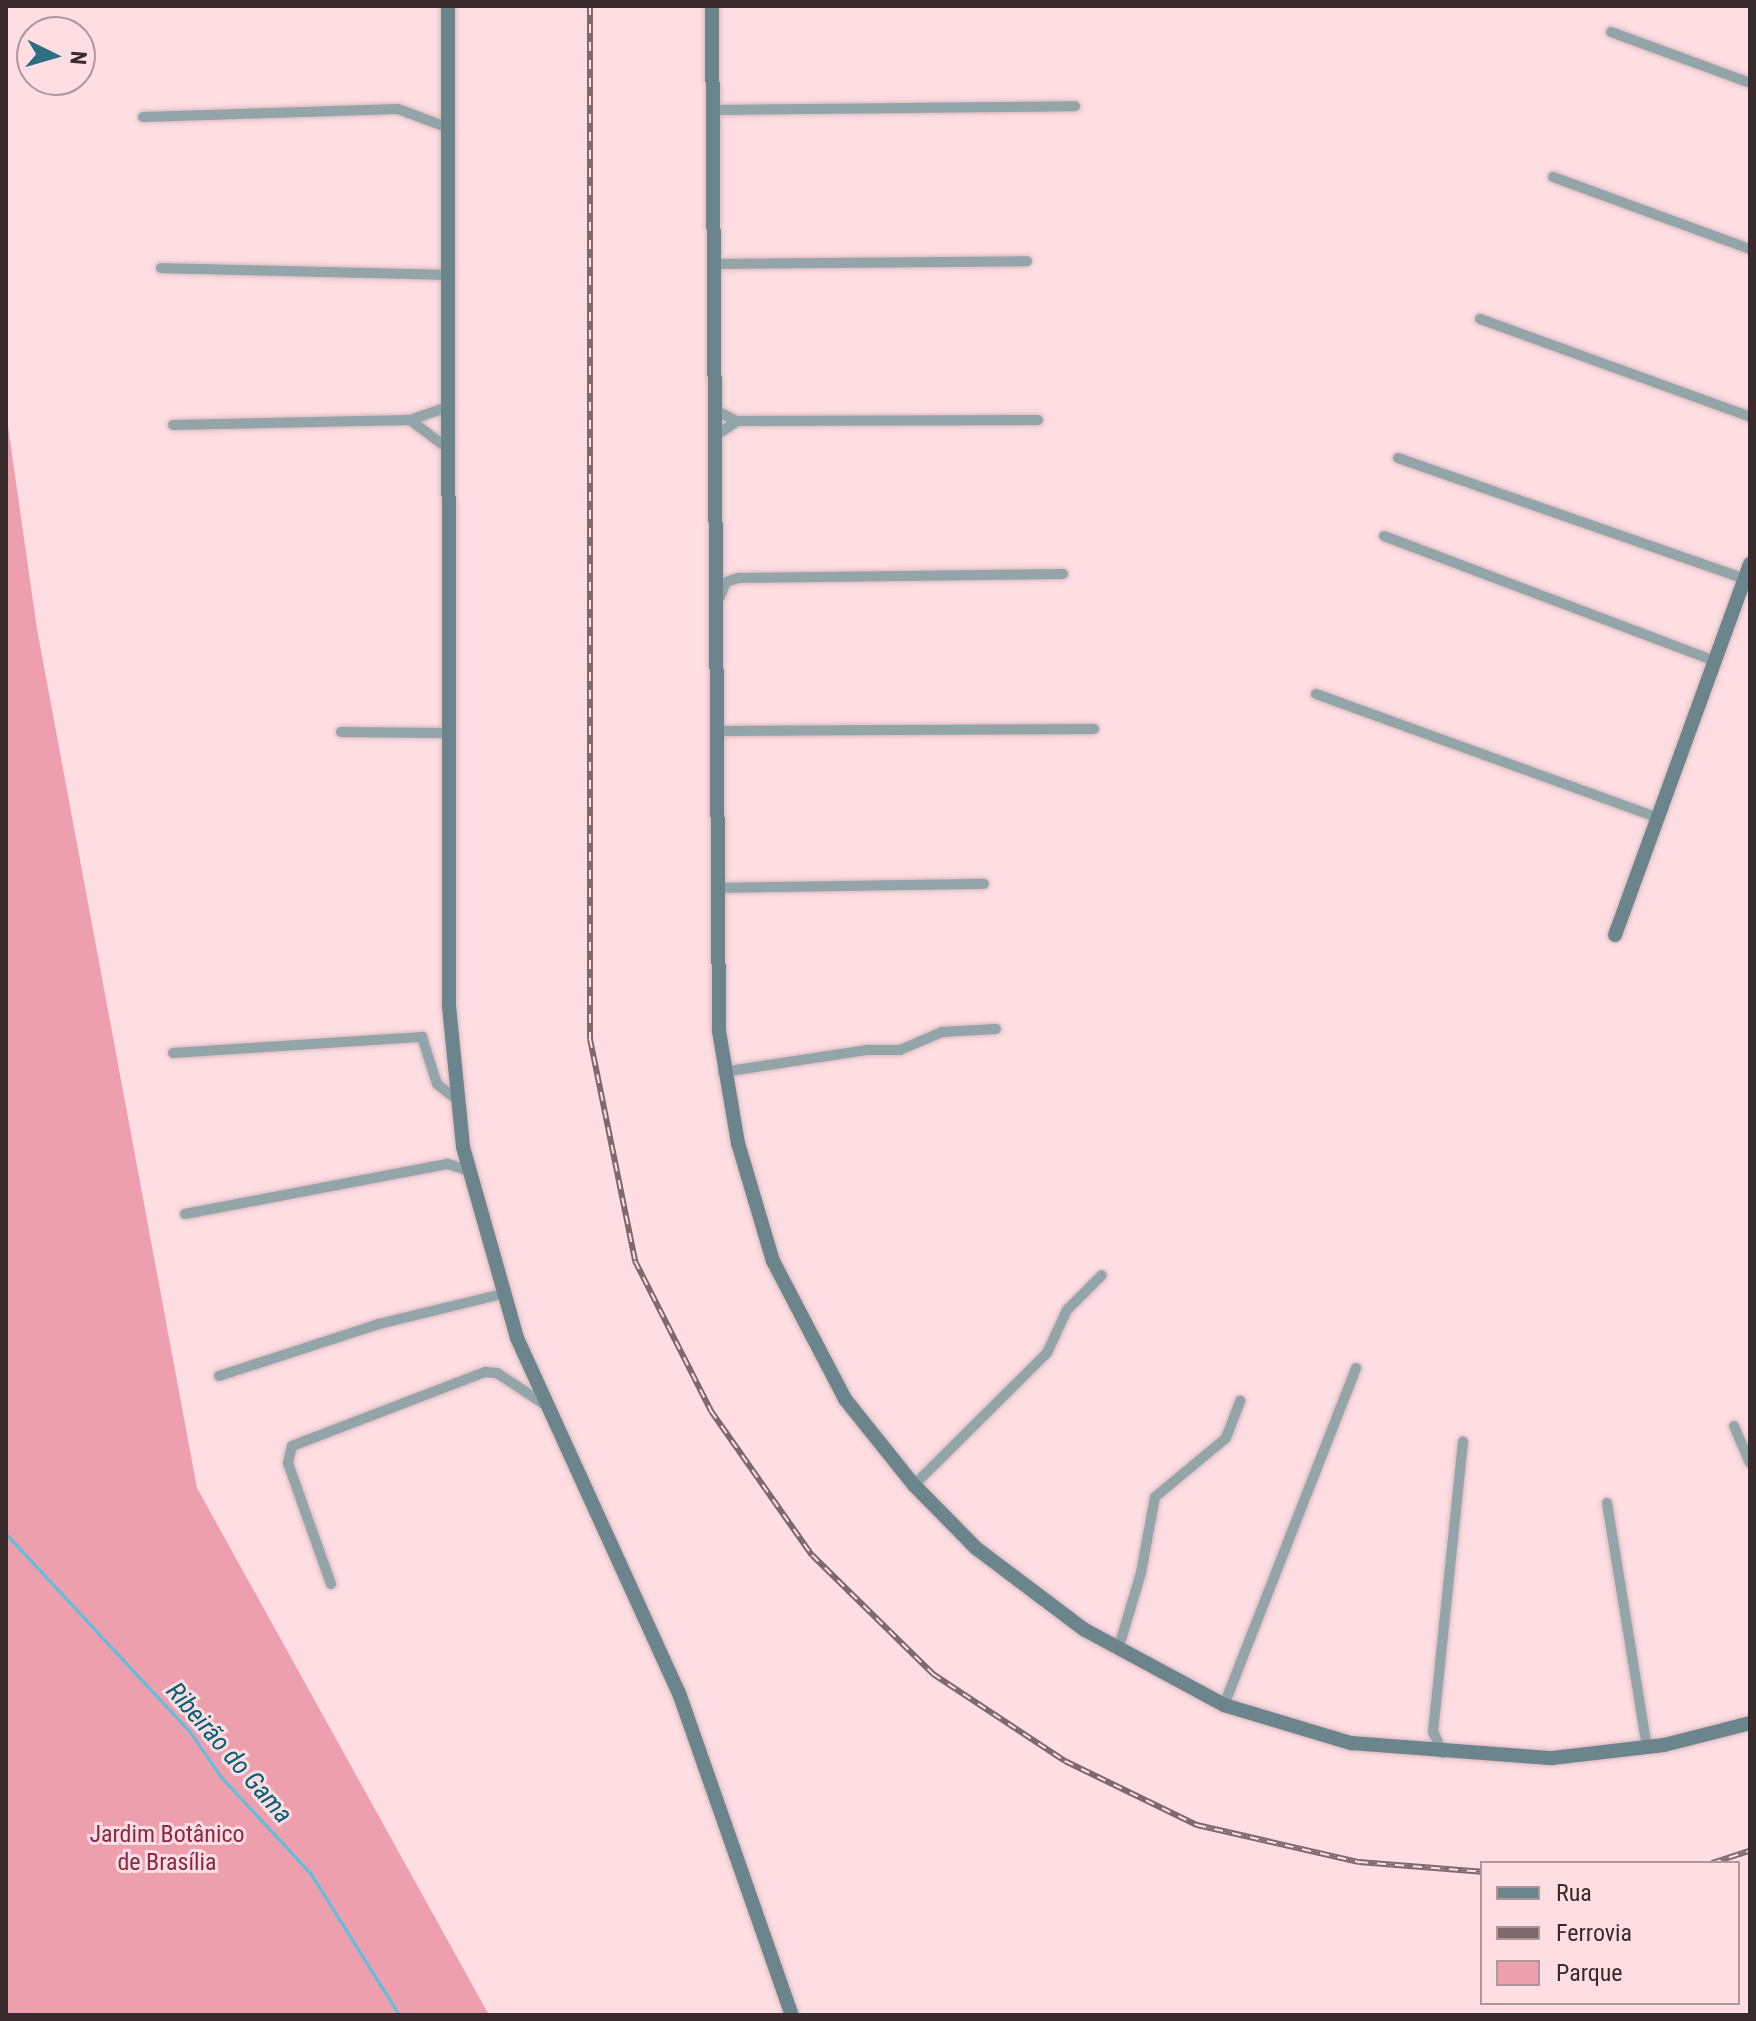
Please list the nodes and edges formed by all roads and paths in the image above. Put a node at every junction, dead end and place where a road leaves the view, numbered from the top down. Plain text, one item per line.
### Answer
1 (448, 6) edge
2 (712, 7) edge
3 (1611, 32) dead end
4 (1750, 83) edge
5 (1075, 106) dead end
6 (712, 110) junction
7 (143, 117) dead end
8 (446, 127) junction
9 (1553, 177) dead end
10 (1750, 249) edge
11 (1027, 261) dead end
12 (714, 264) junction
13 (161, 268) dead end
14 (447, 275) junction
15 (1480, 319) dead end
16 (447, 407) junction
17 (715, 410) junction
18 (1750, 417) edge
19 (410, 420) junction
20 (1038, 420) dead end
21 (737, 421) junction
22 (173, 425) dead end
23 (715, 436) junction
24 (446, 447) junction
25 (1398, 458) dead end
26 (1384, 536) dead end
27 (1749, 568) edge
28 (1063, 574) dead end
29 (716, 612) junction
30 (1715, 661) junction
31 (1316, 694) dead end
32 (1094, 729) dead end
33 (715, 731) junction
34 (341, 732) dead end
35 (446, 733) junction
36 (1656, 817) junction
37 (984, 884) dead end
38 (716, 888) junction
39 (1615, 935) dead end
40 (996, 1029) dead end
41 (173, 1053) dead end
42 (723, 1072) junction
43 (456, 1099) junction
44 (463, 1147) junction
45 (448, 1164) junction
46 (467, 1170) junction
47 (185, 1214) dead end
48 (1102, 1275) dead end
49 (502, 1294) junction
50 (1356, 1368) dead end
51 (219, 1376) dead end
52 (1240, 1401) dead end
53 (547, 1406) junction
54 (1734, 1426) dead end
55 (1463, 1442) dead end
56 (1750, 1463) edge
57 (914, 1485) junction
58 (1607, 1503) dead end
59 (331, 1584) dead end
60 (1118, 1650) junction
61 (1224, 1705) junction
62 (1750, 1723) edge
63 (1433, 1732) junction
64 (1647, 1747) junction
65 (1418, 1750) junction
66 (1443, 1753) junction
67 (792, 2015) edge

1 - 8 street
2 - 6 street
3 - 4 street
5 - 6 street
6 - 12 street
7 - 8 street
8 - 14 street
9 - 10 street
11 - 12 street
12 - 17 street
13 - 14 street
14 - 16 street
15 - 18 street
16 - 19 street
16 - 24 street
17 - 21 street
17 - 23 street
19 - 22 street
19 - 24 street
20 - 21 street
21 - 23 street
23 - 29 street
24 - 35 street
25 - 27 street
26 - 30 street
27 - 30 street
28 - 29 street
29 - 33 street
30 - 36 street
31 - 36 street
32 - 33 street
33 - 38 street
34 - 35 street
35 - 43 street
36 - 39 street
37 - 38 street
38 - 42 street
40 - 42 street
41 - 43 street
42 - 57 street
43 - 44 street
44 - 45 street
44 - 46 street
45 - 46 street
45 - 47 street
46 - 49 street
48 - 57 street
49 - 51 street
49 - 53 street
50 - 61 street
52 - 60 street
53 - 59 street
53 - 67 street
54 - 56 street
55 - 63 street
57 - 60 street
58 - 64 street
60 - 61 street
61 - 65 street
62 - 64 street
63 - 65 street
63 - 66 street
64 - 66 street
65 - 66 street

